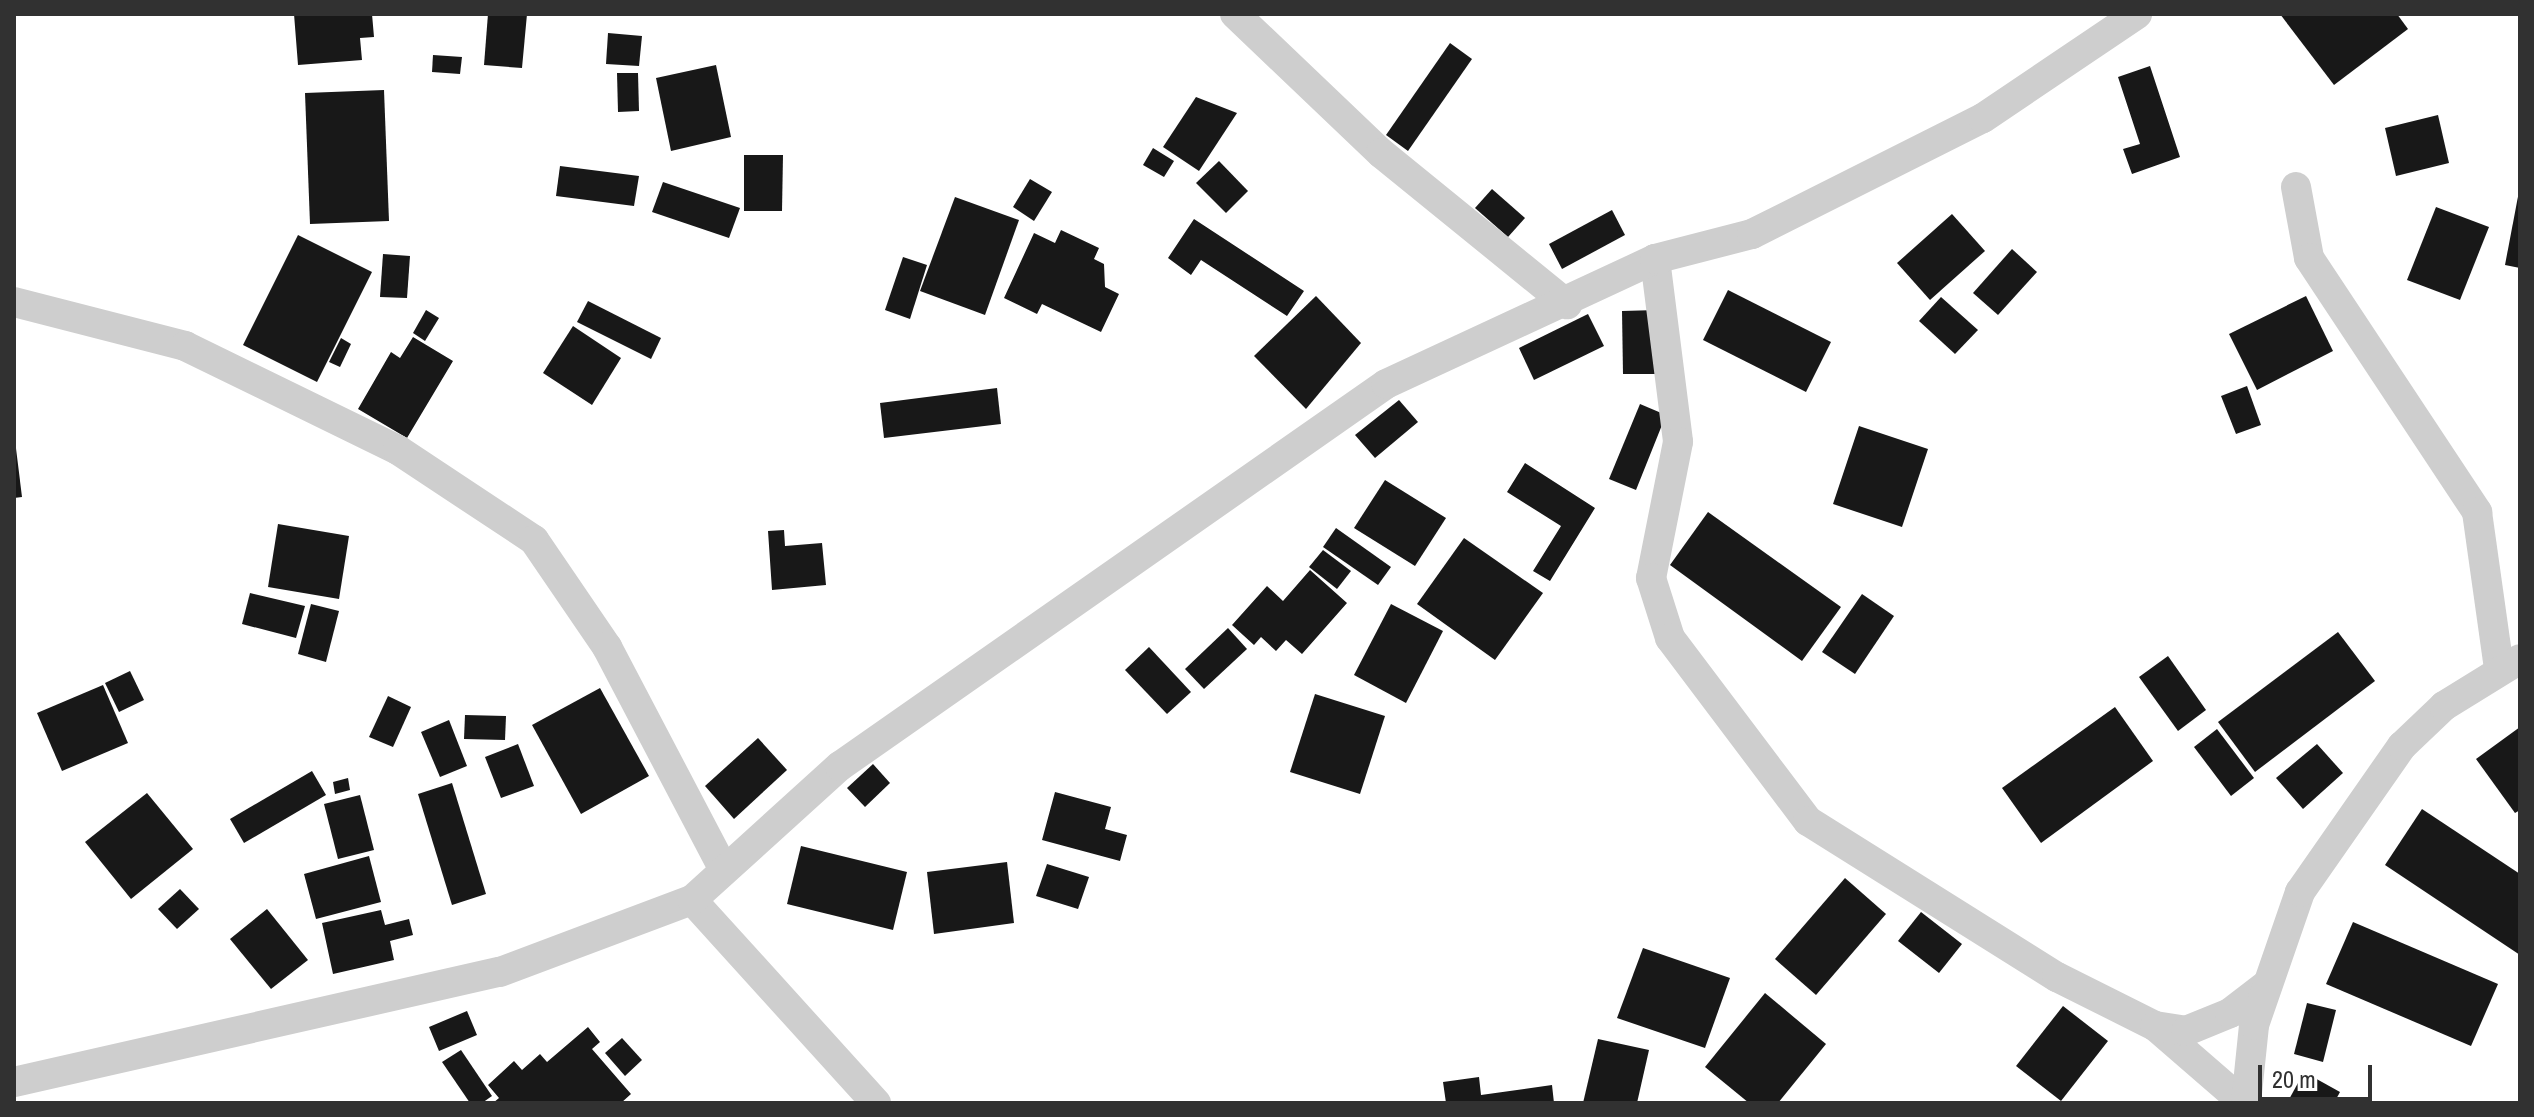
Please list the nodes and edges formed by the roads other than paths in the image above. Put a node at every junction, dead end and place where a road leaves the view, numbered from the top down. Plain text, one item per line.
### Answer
1 (1235, 14) edge
2 (2137, 14) edge
3 (2296, 187) dead end
4 (1655, 259) junction
5 (14, 302) edge
6 (1567, 304) junction
7 (2510, 664) edge
8 (722, 866) junction
9 (692, 900) junction
10 (2265, 986) junction
11 (2155, 1026) junction
12 (14, 1082) edge
13 (876, 1103) edge
14 (2245, 1103) edge

1 - 6 street
2 - 4 street
3 - 7 street
4 - 6 street
4 - 11 street
5 - 8 street
6 - 8 street
7 - 10 street
8 - 9 street
9 - 12 street
9 - 13 street
10 - 11 street
10 - 14 street
11 - 14 street

